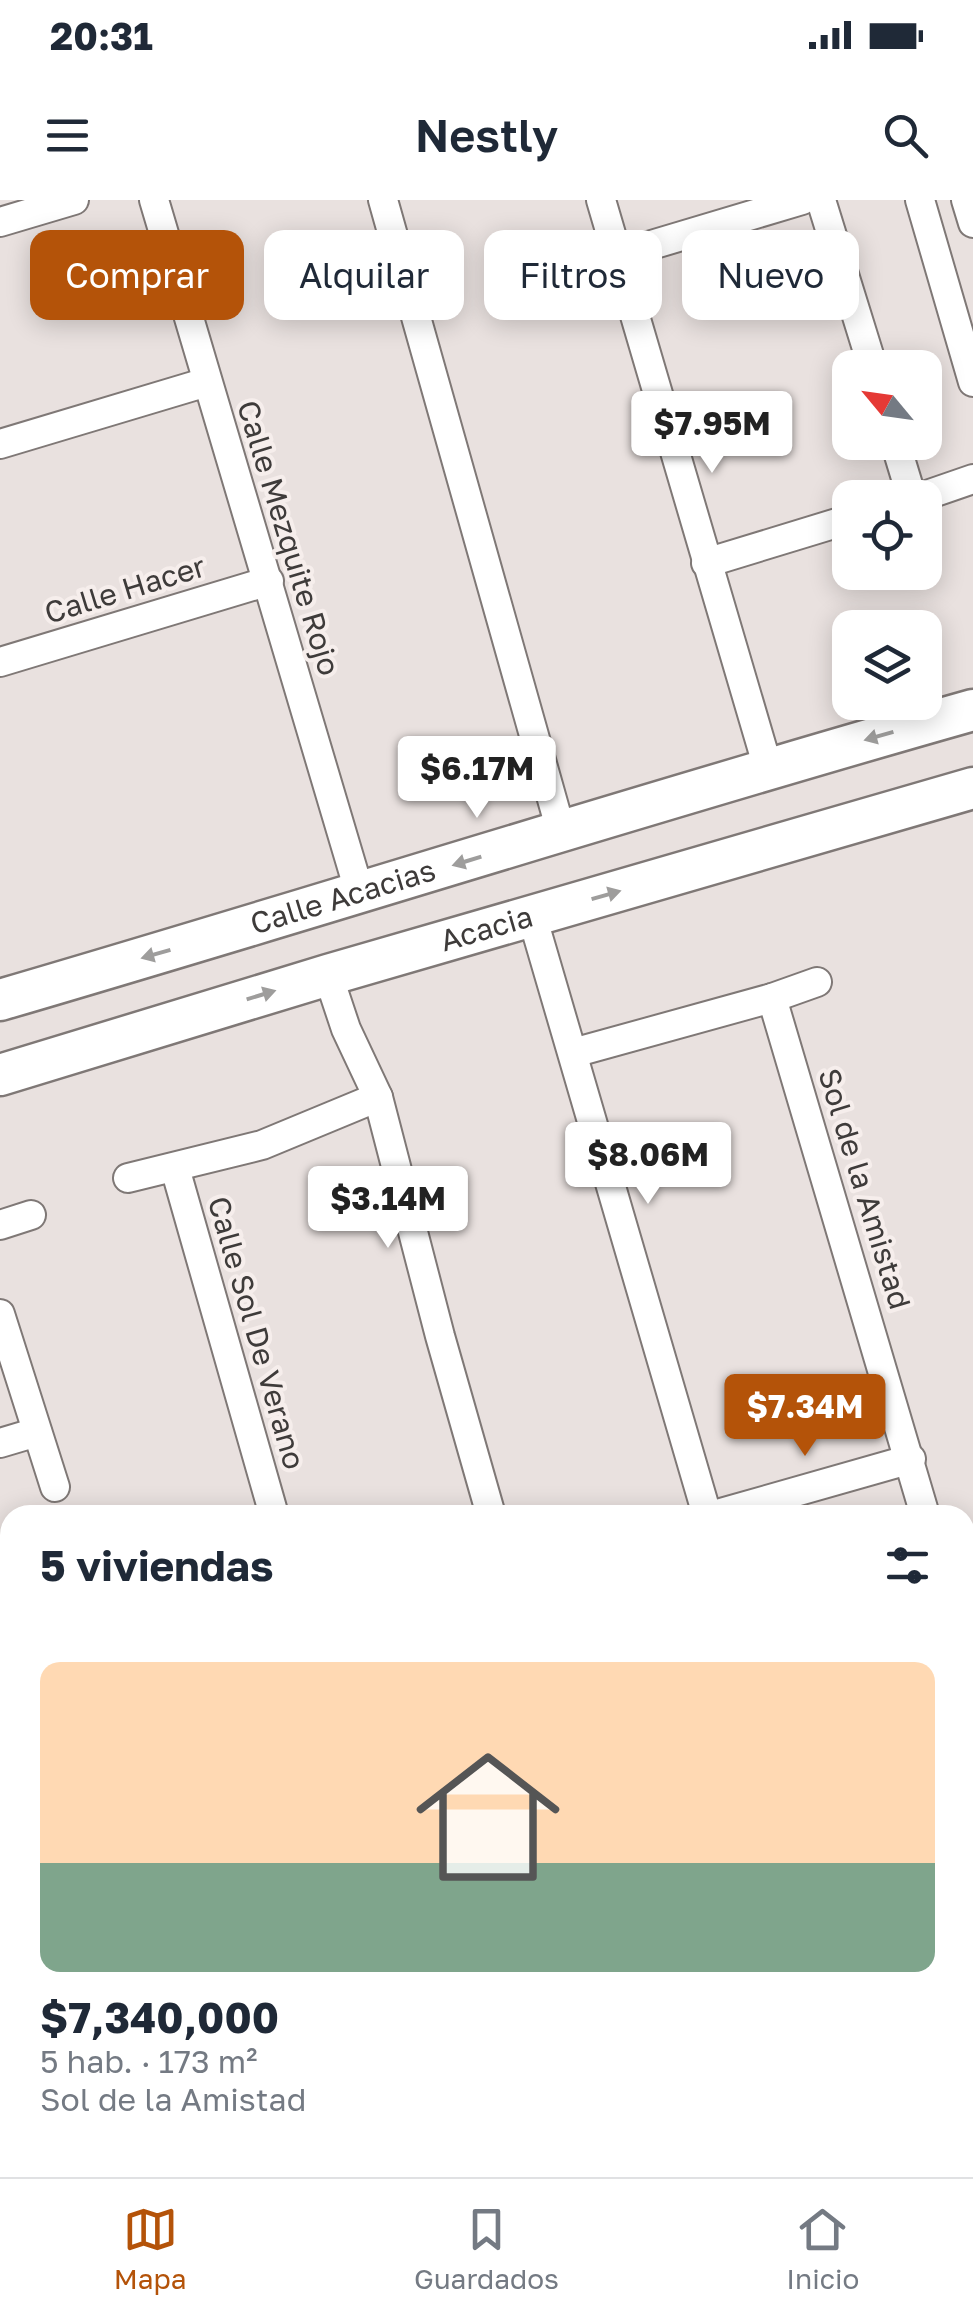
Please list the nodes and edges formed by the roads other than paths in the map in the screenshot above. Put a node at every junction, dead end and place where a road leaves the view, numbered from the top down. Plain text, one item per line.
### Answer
1 (74, 200) edge
2 (154, 200) edge
3 (383, 200) edge
4 (601, 200) edge
5 (802, 200) edge
6 (820, 200) edge
7 (920, 200) edge
8 (966, 200) edge
9 (0, 222) edge
10 (973, 222) edge
11 (610, 230) edge
12 (662, 241) edge
13 (637, 320) edge
14 (867, 350) edge
15 (207, 382) junction
16 (973, 382) edge
17 (0, 444) edge
18 (973, 479) edge
19 (942, 489) edge
20 (832, 524) edge
21 (706, 562) junction
22 (269, 581) junction
23 (0, 662) edge
24 (973, 710) edge
25 (768, 768) junction
26 (973, 788) edge
27 (561, 831) junction
28 (360, 894) junction
29 (532, 916) junction
30 (328, 975) junction
31 (817, 982) dead end
32 (772, 998) junction
33 (0, 1000) edge
34 (572, 1053) junction
35 (0, 1075) edge
36 (378, 1098) junction
37 (175, 1168) junction
38 (128, 1178) dead end
39 (32, 1215) dead end
40 (0, 1225) edge
41 (0, 1314) edge
42 (37, 1432) junction
43 (0, 1444) edge
44 (911, 1459) junction
45 (55, 1487) dead end
46 (271, 1505) edge
47 (488, 1505) edge
48 (708, 1505) edge
49 (747, 1505) edge
50 (922, 1505) edge

1 - 9 street
2 - 15 street, Calle Mezquite Rojo
3 - 27 street
4 - 11 street
5 - 12 street
6 - 14 street
7 - 16 street
8 - 10 street
13 - 21 street
15 - 17 street
15 - 22 street, Calle Mezquite Rojo
18 - 19 street
20 - 21 street
21 - 25 street
22 - 23 street, Calle Hacer
22 - 28 street, Calle Mezquite Rojo
24 -> 25 main road, Calle Acacias
25 - 27 main road, Calle Acacias
29 -> 26 main road, Acacia
27 -> 28 main road, Calle Acacias
28 -> 33 main road, Calle Acacias
29 - 30 main road, Acacia
29 - 34 street
35 -> 30 main road, Acacia
30 - 36 street
31 - 32 street
32 - 34 street
32 - 44 street, Sol de la Amistad
34 - 48 street
36 - 37 street, Calle Sol De Verano
36 - 47 street
37 - 38 street, Calle Sol De Verano
37 - 46 street, Calle Sol De Verano
39 - 40 street
41 - 42 street
42 - 43 street
42 - 45 street
44 - 49 street
44 - 50 street, Sol de la Amistad

